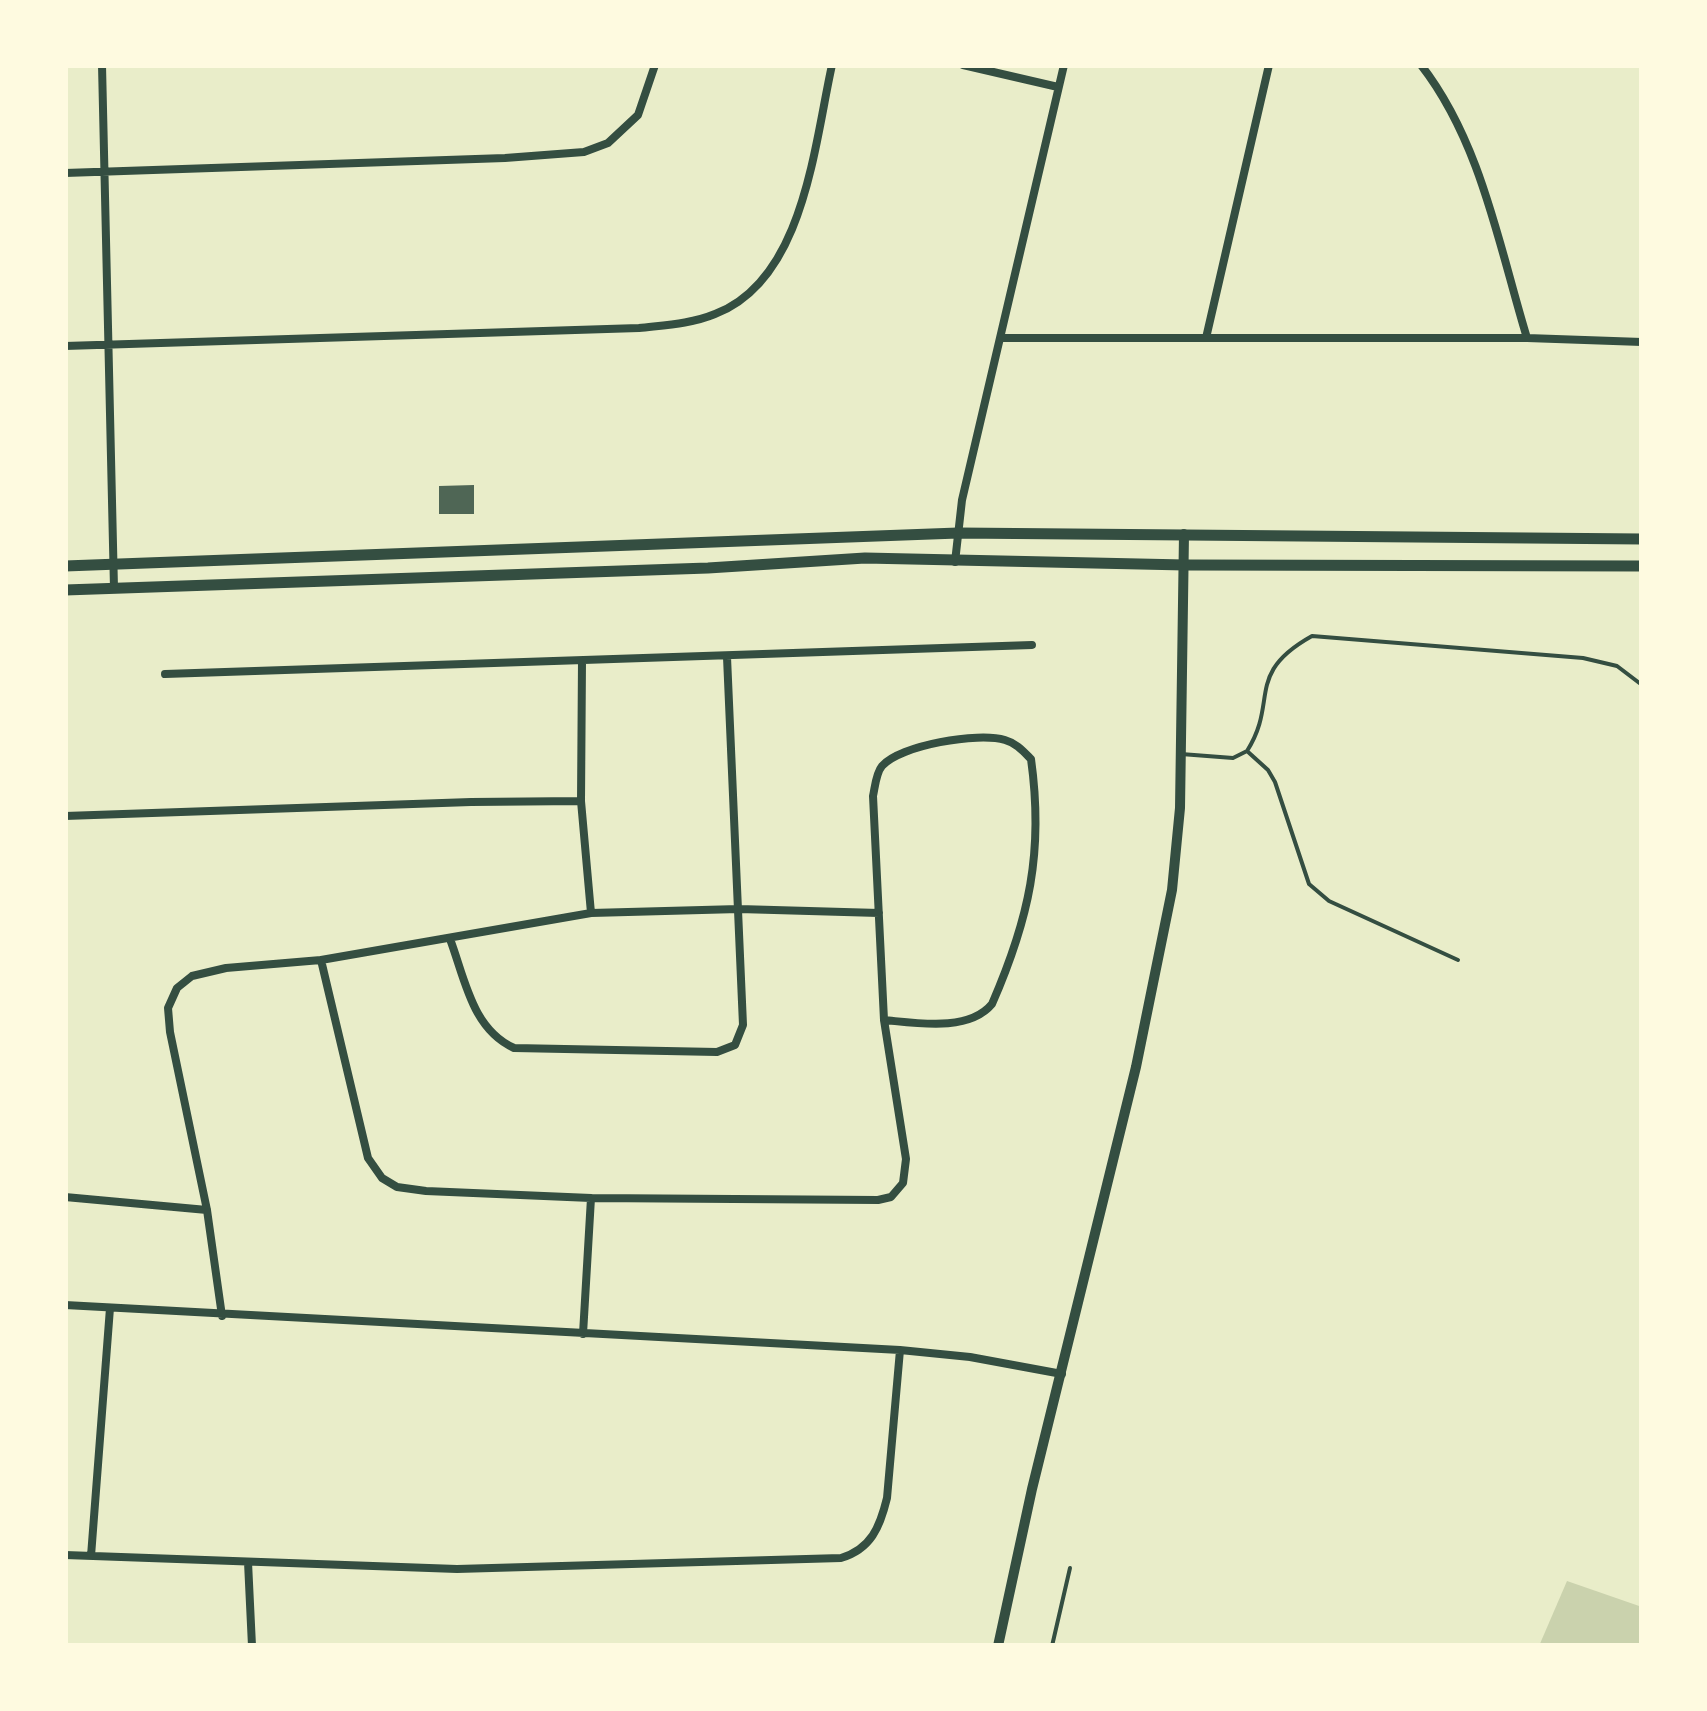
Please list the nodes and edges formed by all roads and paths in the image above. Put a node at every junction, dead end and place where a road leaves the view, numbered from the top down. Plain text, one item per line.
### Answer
1 (102, 65) edge
2 (655, 65) edge
3 (832, 65) edge
4 (964, 65) edge
5 (1064, 65) edge
6 (1269, 65) edge
7 (1421, 65) edge
8 (1058, 87) junction
9 (105, 171) junction
10 (65, 172) edge
11 (1001, 338) junction
12 (1206, 338) junction
13 (1527, 338) junction
14 (1642, 342) edge
15 (108, 344) junction
16 (65, 346) edge
17 (958, 533) junction
18 (1184, 534) junction
19 (1642, 539) edge
20 (955, 562) junction
21 (112, 565) junction
22 (1185, 565) junction
23 (65, 566) edge
24 (1642, 566) edge
25 (114, 588) junction
26 (65, 590) edge
27 (1032, 645) dead end
28 (727, 656) junction
29 (582, 661) junction
30 (165, 674) dead end
31 (1642, 685) edge
32 (1247, 751) junction
33 (1181, 754) junction
34 (581, 801) junction
35 (65, 816) edge
36 (739, 910) junction
37 (591, 913) junction
38 (879, 913) junction
39 (450, 939) junction
40 (321, 960) junction
41 (1458, 960) dead end
42 (884, 1020) junction
43 (65, 1197) edge
44 (590, 1198) junction
45 (207, 1210) junction
46 (65, 1305) edge
47 (110, 1308) junction
48 (222, 1316) junction
49 (583, 1334) junction
50 (900, 1350) junction
51 (1062, 1374) junction
52 (65, 1555) edge
53 (90, 1556) junction
54 (248, 1562) junction
55 (1070, 1568) dead end
56 (252, 1646) edge
57 (998, 1646) edge
58 (1052, 1646) edge

1 - 9 street
2 - 9 street
3 - 15 street
4 - 8 street
5 - 8 street
6 - 12 street
7 - 13 street
8 - 11 street
9 - 10 street
9 - 15 street
11 - 12 street
11 - 17 street
12 - 13 street
13 - 14 street
15 - 16 street
15 - 21 street
17 - 18 main road
17 - 20 street
17 - 21 main road
18 - 19 main road
18 - 22 street
20 - 22 main road
20 - 25 main road
21 - 23 main road
21 - 25 street
22 - 24 main road
22 - 33 street
25 - 26 main road
27 - 28 street
28 - 29 street
28 - 36 street
29 - 30 street
29 - 34 street
31 - 32 lane
32 - 33 lane
32 - 41 lane
33 - 51 street
34 - 35 street
34 - 37 street
36 - 37 street
36 - 38 street
36 - 39 street
37 - 39 street
38 - 42 street
38 - 42 street
39 - 40 street
40 - 44 street
40 - 45 street
42 - 44 street
43 - 45 street
44 - 49 street
45 - 48 street
46 - 47 street
47 - 48 street
47 - 53 street
48 - 49 street
49 - 50 street
50 - 51 street
50 - 54 street
51 - 57 street
52 - 53 street
53 - 54 street
54 - 56 street
55 - 58 lane

